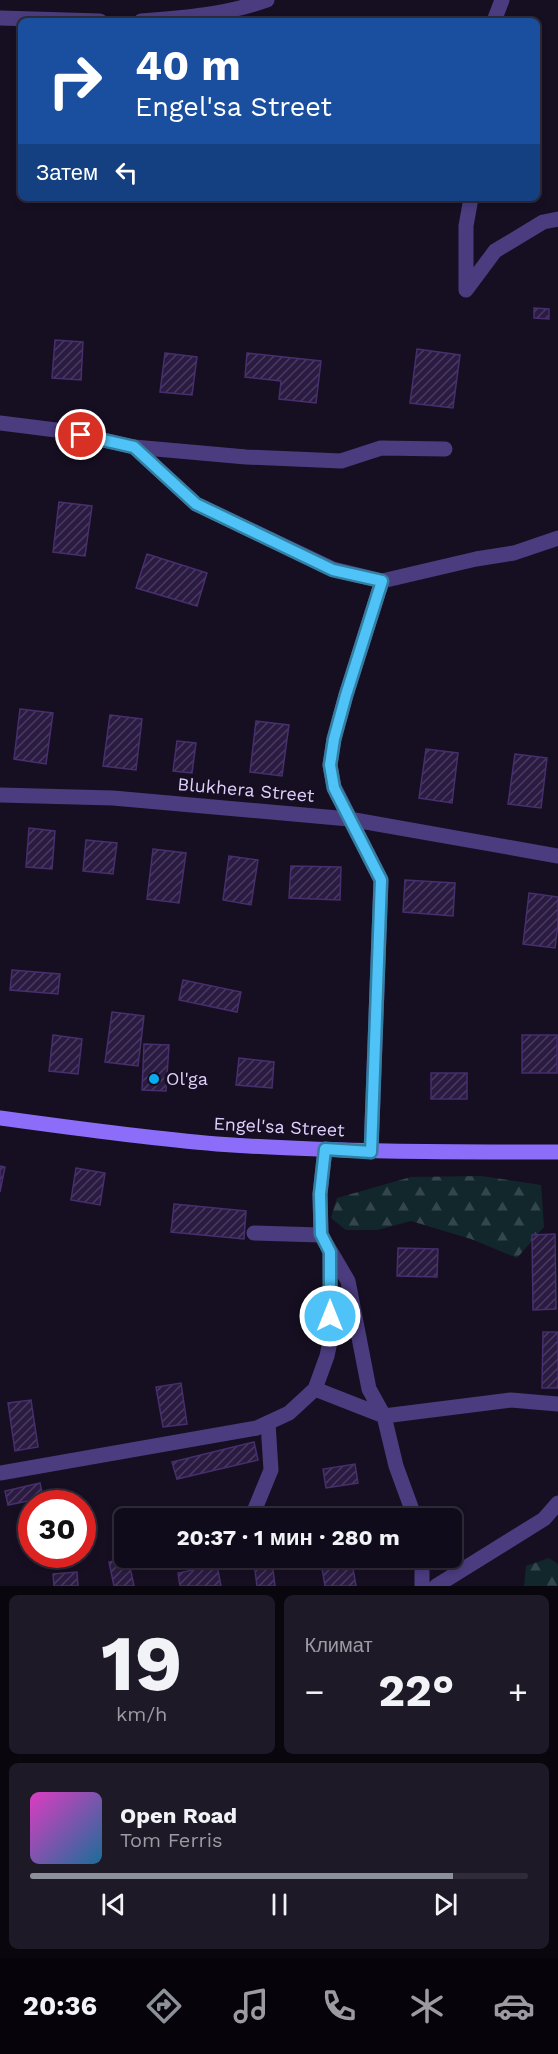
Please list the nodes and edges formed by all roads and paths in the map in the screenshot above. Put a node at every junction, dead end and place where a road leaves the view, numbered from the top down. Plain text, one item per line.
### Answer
1 (267, 0) edge
2 (502, 0) edge
3 (0, 18) edge
4 (185, 18) edge
5 (495, 18) edge
6 (18, 19) edge
7 (470, 201) edge
8 (558, 219) edge
9 (0, 423) edge
10 (134, 447) junction
11 (445, 449) dead end
12 (558, 538) edge
13 (382, 581) junction
14 (0, 795) edge
15 (349, 819) junction
16 (558, 856) edge
17 (0, 1118) edge
18 (325, 1149) junction
19 (371, 1152) junction
20 (558, 1152) edge
21 (254, 1233) dead end
22 (321, 1234) junction
23 (330, 1252) junction
24 (315, 1389) junction
25 (558, 1404) edge
26 (384, 1416) junction
27 (268, 1423) junction
28 (0, 1473) edge
29 (558, 1503) edge
30 (255, 1508) edge
31 (412, 1508) edge
32 (422, 1568) edge
33 (422, 1586) edge
34 (436, 1586) edge

1 - 4 street
2 - 5 street
3 - 6 street
7 - 8 street
9 - 10 street
10 - 11 street
10 - 13 street
12 - 13 street
13 - 15 street
14 - 15 street, Blukhera Street
15 - 16 street, Blukhera Street
15 - 19 street
17 - 18 main road, Engel'sa Street
18 - 19 main road, Engel'sa Street
18 - 22 street
19 - 20 main road, Engel'sa Street
21 - 22 street
22 - 23 street
23 - 24 street
23 - 26 street
24 - 26 street
24 - 27 street
25 - 26 street
26 - 31 street
27 - 28 street
27 - 30 street
29 - 34 street
32 - 33 street

